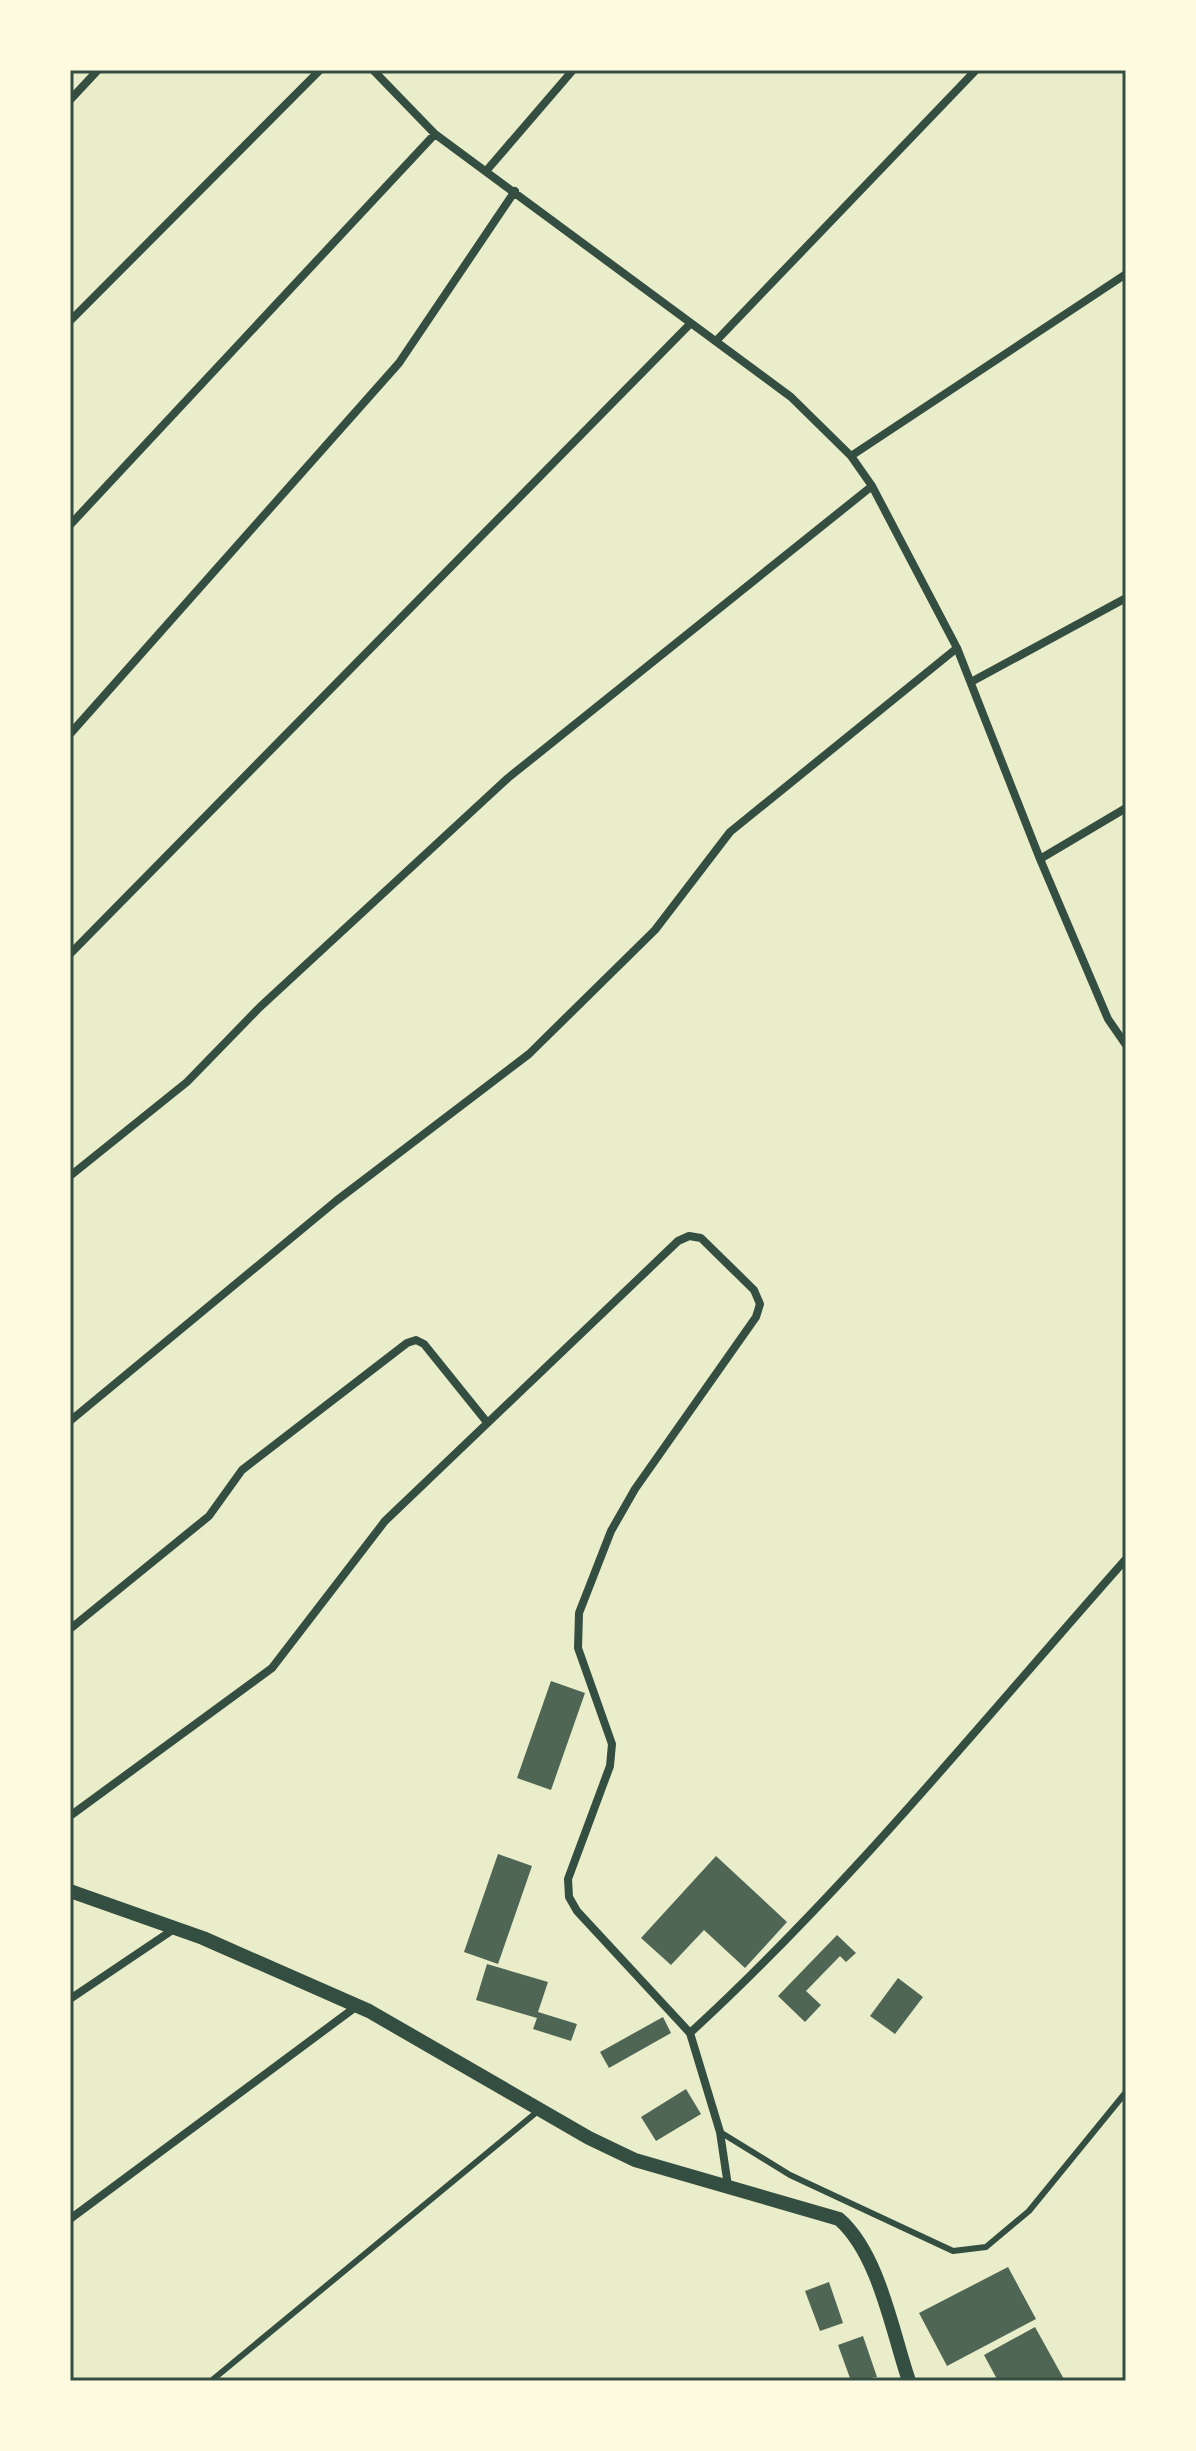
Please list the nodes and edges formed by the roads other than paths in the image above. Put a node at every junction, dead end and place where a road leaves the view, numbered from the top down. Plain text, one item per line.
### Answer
1 (98, 70) edge
2 (320, 70) edge
3 (373, 70) edge
4 (573, 70) edge
5 (976, 70) edge
6 (70, 100) edge
7 (435, 134) junction
8 (487, 170) junction
9 (515, 191) junction
10 (1126, 274) edge
11 (70, 321) edge
12 (691, 323) junction
13 (716, 341) junction
14 (851, 456) junction
15 (872, 486) junction
16 (70, 525) edge
17 (1126, 598) edge
18 (957, 648) junction
19 (971, 682) junction
20 (70, 734) edge
21 (1126, 808) edge
22 (1040, 859) junction
23 (70, 954) edge
24 (1126, 1045) edge
25 (70, 1176) edge
26 (70, 1421) edge
27 (486, 1421) junction
28 (1126, 1559) edge
29 (70, 1629) edge
30 (70, 1816) edge
31 (70, 1891) edge
32 (175, 1929) junction
33 (70, 1999) edge
34 (357, 2006) junction
35 (690, 2033) junction
36 (1126, 2092) edge
37 (539, 2109) junction
38 (720, 2132) junction
39 (728, 2186) junction
40 (70, 2219) edge
41 (211, 2381) edge
42 (909, 2381) edge

1 - 6 street
2 - 11 street
3 - 7 street
4 - 8 street
5 - 13 street
7 - 8 street
7 - 16 street
8 - 9 street
9 - 12 street
9 - 20 street
10 - 14 street
12 - 13 street
12 - 23 street
13 - 14 street
14 - 15 street
15 - 18 street
15 - 25 street
17 - 19 street
18 - 19 street
18 - 26 street
19 - 22 street
21 - 22 street
22 - 24 street
27 - 29 street
27 - 30 street
27 - 35 street
28 - 35 street
31 - 32 street
32 - 33 street
32 - 34 street
34 - 37 street
34 - 40 street
35 - 38 street
36 - 38 lane
37 - 39 street
37 - 41 lane
38 - 39 street
39 - 42 street

